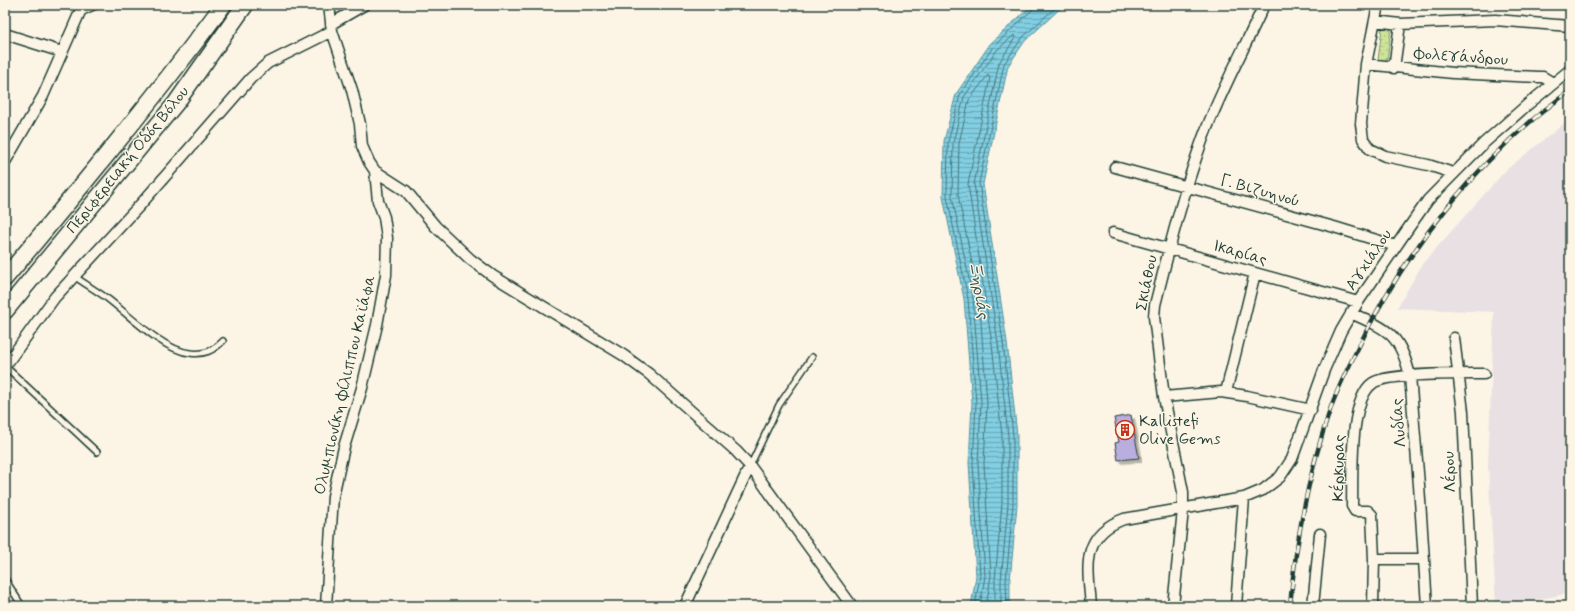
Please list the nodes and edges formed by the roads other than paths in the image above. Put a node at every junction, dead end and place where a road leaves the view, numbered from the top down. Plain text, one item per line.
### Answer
1 (98, 5) edge
2 (223, 5) edge
3 (245, 5) edge
4 (329, 5) edge
5 (364, 5) edge
6 (1264, 5) edge
7 (1378, 5) edge
8 (82, 9) edge
9 (1375, 21) junction
10 (1400, 24) junction
11 (1570, 26) edge
12 (332, 27) junction
13 (5, 34) edge
14 (62, 52) junction
15 (1366, 64) junction
16 (1394, 68) junction
17 (1570, 70) edge
18 (1553, 83) junction
19 (5, 162) edge
20 (1115, 167) dead end
21 (375, 172) junction
22 (1453, 173) junction
23 (1187, 186) junction
24 (1113, 233) dead end
25 (1396, 246) junction
26 (1169, 248) junction
27 (1255, 273) junction
28 (74, 276) junction
29 (5, 278) edge
30 (1358, 302) junction
31 (5, 311) edge
32 (1351, 313) junction
33 (1454, 338) dead end
34 (223, 341) dead end
35 (812, 357) dead end
36 (5, 366) edge
37 (1458, 374) junction
38 (1484, 374) dead end
39 (1410, 376) junction
40 (1226, 392) junction
41 (1164, 396) junction
42 (1311, 410) junction
43 (97, 452) dead end
44 (750, 466) junction
45 (1244, 498) junction
46 (1183, 510) junction
47 (1320, 534) dead end
48 (1374, 559) junction
49 (1424, 559) junction
50 (5, 579) edge
51 (22, 606) edge
52 (326, 606) edge
53 (685, 606) edge
54 (852, 606) edge
55 (1091, 606) edge
56 (1173, 606) edge
57 (1236, 606) edge
58 (1312, 606) edge
59 (1373, 606) edge
60 (1427, 606) edge
61 (1472, 606) edge

1 - 8 lane
2 - 29 main road, Περιφερειακή Οδός Βόλου
3 - 31 main road, Περιφερειακή Οδός Βόλου
4 - 12 street
5 - 12 street
6 - 23 street, Σκιάθου
7 - 9 street
8 - 14 street
9 - 10 street
9 - 15 street
10 - 11 street
10 - 16 street
12 - 21 street
12 - 28 street
13 - 14 street
14 - 19 street
15 - 16 street, Φολεγάνδρου
15 - 22 street
16 - 18 street, Φολεγάνδρου
17 - 18 street, Αγχιάλου
18 - 22 street, Αγχιάλου
20 - 23 street, Γ. Βιζυηνού
21 - 44 street
21 - 52 street, Ολυμπιονίκη Φίλιππου Καϊάφα
22 - 25 street, Αγχιάλου
23 - 25 street, Γ. Βιζυηνού
23 - 26 street, Σκιάθου
24 - 26 street, Ικαρίας
25 - 30 street, Αγχιάλου
26 - 27 street, Ικαρίας
26 - 41 street, Σκιάθου
27 - 30 street, Ικαρίας
27 - 40 street
28 - 34 lane
28 - 36 street
30 - 32 street, Αγχιάλου
32 - 39 street, Λυδίας
32 - 42 street, Αγχιάλου
33 - 37 street, Λέρου
35 - 44 lane
36 - 43 lane
37 - 38 street
37 - 39 street
37 - 61 street, Λέρου
39 - 48 street, Κέρκυρας
39 - 49 street, Λυδίας
40 - 41 street
40 - 42 street
41 - 46 street, Σκιάθου
42 - 45 street, Αγχιάλου
44 - 53 street
44 - 54 street
45 - 46 street, Αγχιάλου
45 - 57 street
46 - 55 street, Αγχιάλου
46 - 56 street, Σκιάθου
47 - 58 street
48 - 49 street
48 - 59 street, Κέρκυρας
49 - 60 street, Λυδίας
50 - 51 lane

